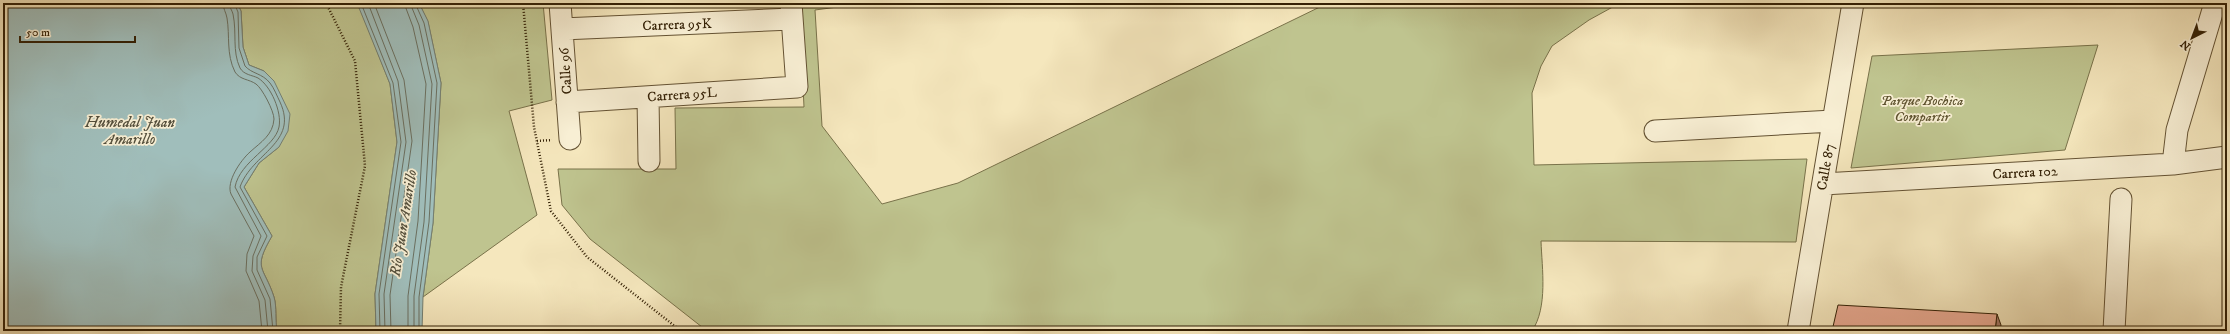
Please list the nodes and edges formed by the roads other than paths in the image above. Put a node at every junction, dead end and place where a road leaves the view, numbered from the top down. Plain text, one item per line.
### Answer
1 (560, 3) edge
2 (1853, 3) edge
3 (2215, 3) edge
4 (792, 11) edge
5 (562, 28) junction
6 (648, 96) junction
7 (567, 102) junction
8 (1833, 121) junction
9 (1656, 132) dead end
10 (570, 139) dead end
11 (2227, 157) edge
12 (649, 161) dead end
13 (2173, 164) junction
14 (1823, 184) junction
15 (2121, 199) dead end
16 (1798, 331) edge
17 (2114, 331) edge

1 - 5 street, Calle 96
2 - 8 street, Calle 87
3 - 13 street
4 - 5 street, Carrera 95K
4 - 6 street, Carrera 95L
5 - 7 street, Calle 96
6 - 7 street, Carrera 95L
6 - 12 street
7 - 10 street, Calle 96
8 - 9 street
8 - 14 street, Calle 87
11 - 13 street, Carrera 102
13 - 14 street, Carrera 102
14 - 16 street, Calle 87
15 - 17 street

